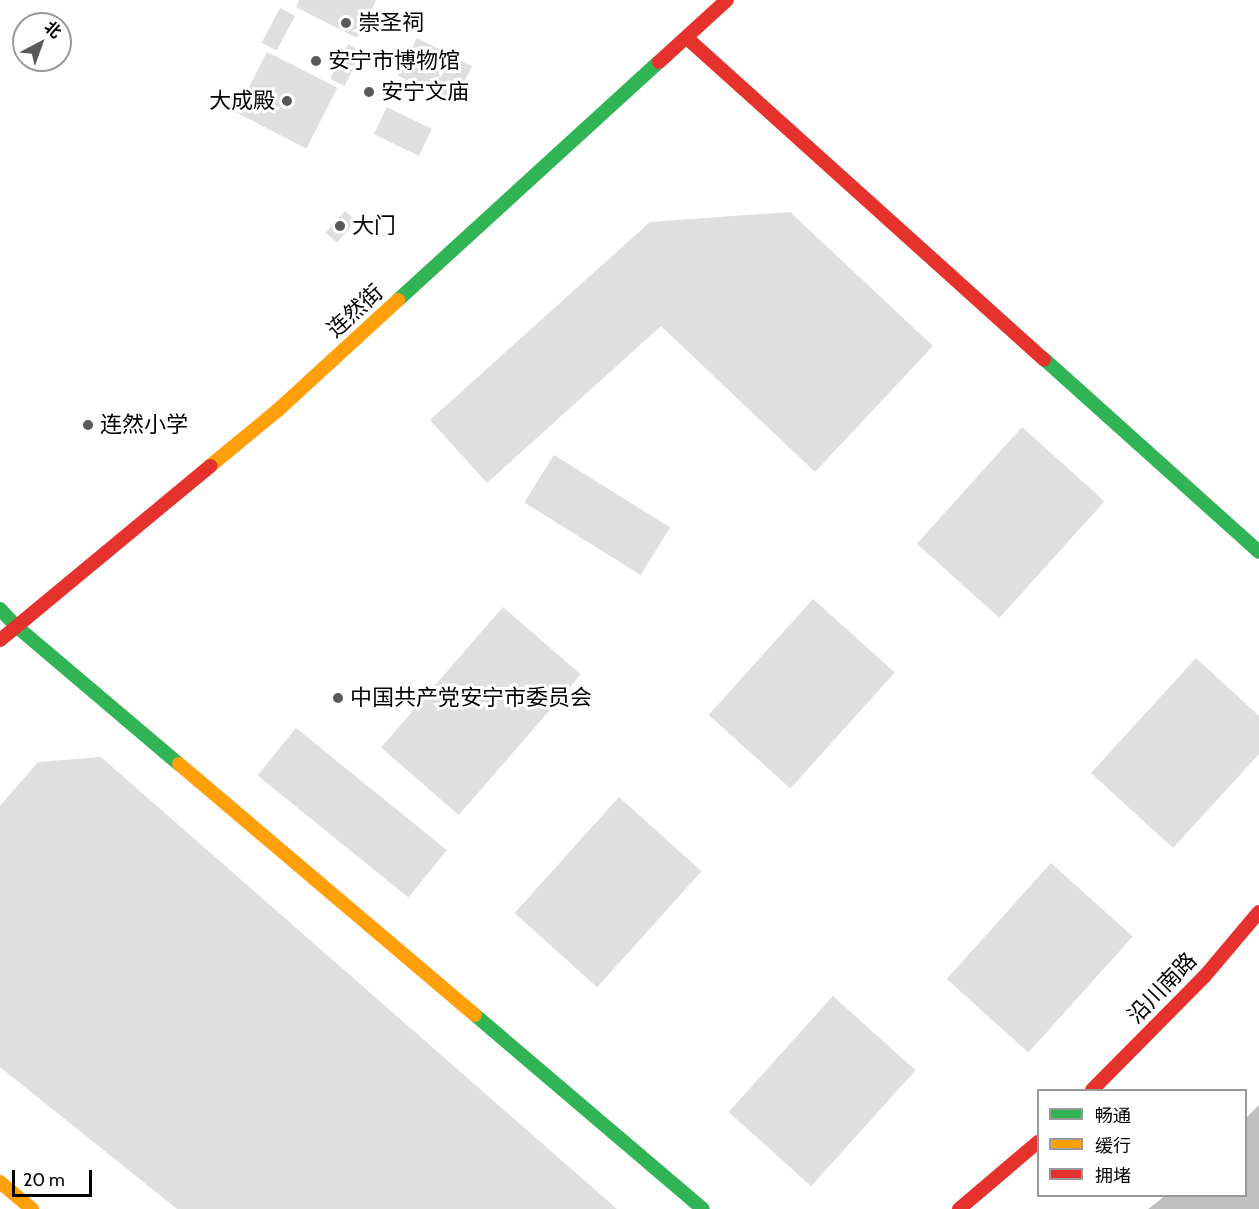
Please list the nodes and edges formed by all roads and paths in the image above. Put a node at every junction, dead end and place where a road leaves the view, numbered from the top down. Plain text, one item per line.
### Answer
1 (727, 0) edge
2 (687, 39) junction
3 (1259, 552) edge
4 (0, 609) edge
5 (16, 626) junction
6 (0, 640) edge
7 (1259, 912) edge
8 (1093, 1089) edge
9 (1037, 1143) edge
10 (0, 1182) edge
11 (32, 1209) edge
12 (703, 1209) edge
13 (959, 1209) edge

1 - 2 street, 连然街
2 - 3 street
2 - 5 street, 连然街
4 - 5 street
5 - 6 street, 连然街
5 - 12 street
7 - 8 street, 沿川南路
9 - 13 street
10 - 11 street

